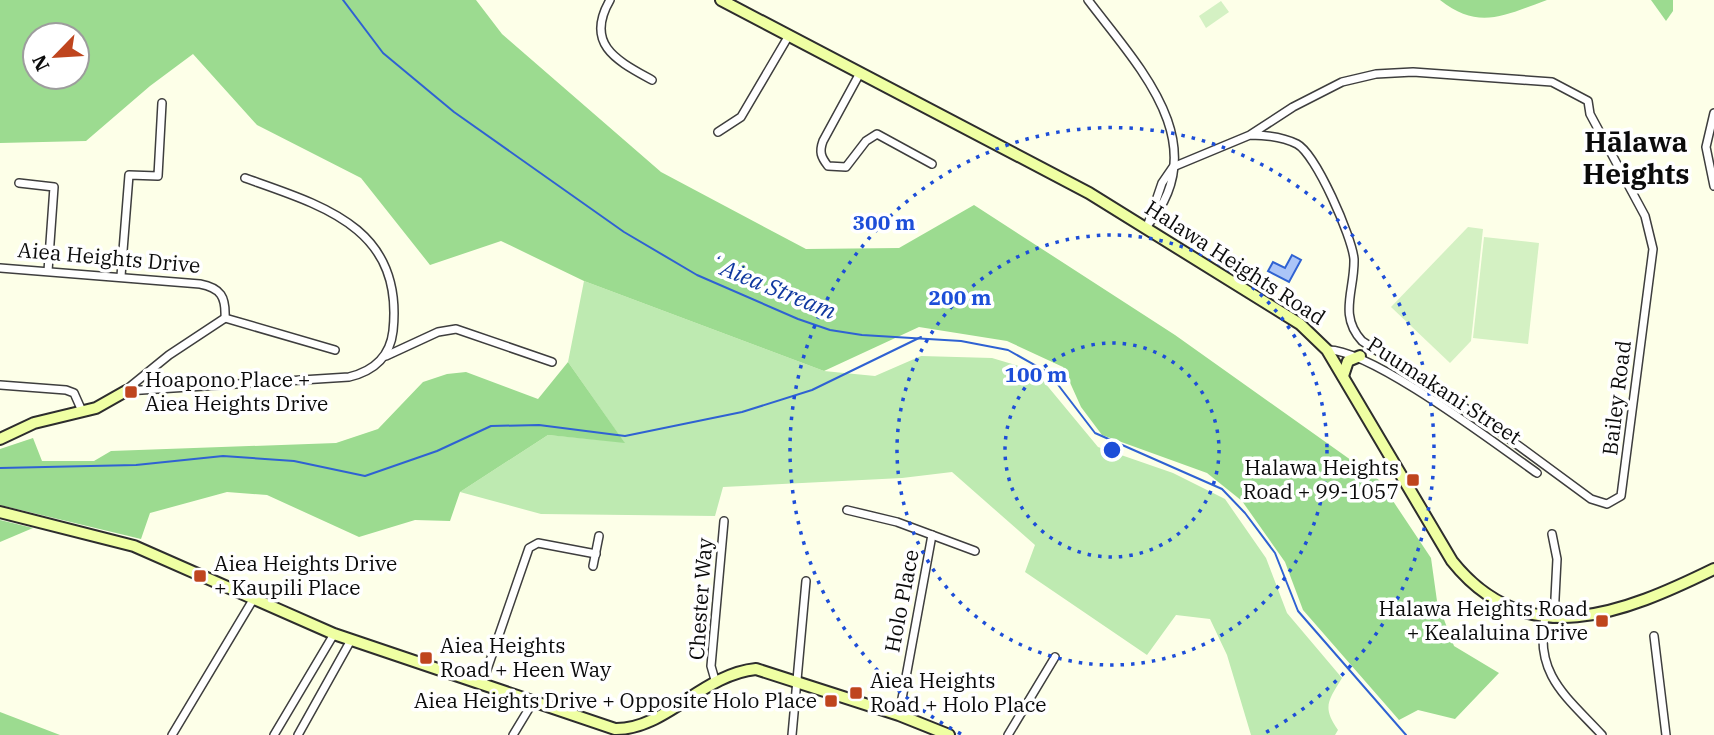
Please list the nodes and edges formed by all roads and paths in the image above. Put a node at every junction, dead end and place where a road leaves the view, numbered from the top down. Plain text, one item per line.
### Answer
1 (610, 0) edge
2 (721, 0) edge
3 (1088, 0) edge
4 (788, 37) junction
5 (860, 73) junction
6 (652, 80) dead end
7 (162, 103) dead end
8 (1714, 113) edge
9 (718, 132) dead end
10 (1250, 135) junction
11 (932, 164) dead end
12 (1173, 167) junction
13 (245, 178) dead end
14 (19, 183) dead end
15 (1714, 186) edge
16 (1147, 227) junction
17 (0, 268) edge
18 (48, 271) junction
19 (121, 276) junction
20 (225, 318) junction
21 (335, 350) dead end
22 (1327, 350) junction
23 (386, 356) junction
24 (1360, 356) junction
25 (552, 362) dead end
26 (1343, 376) junction
27 (0, 385) edge
28 (126, 391) junction
29 (82, 411) junction
30 (0, 439) edge
31 (1537, 473) dead end
32 (847, 510) dead end
33 (0, 512) edge
34 (724, 521) dead end
35 (1552, 534) dead end
36 (932, 535) junction
37 (599, 536) dead end
38 (975, 551) dead end
39 (596, 554) junction
40 (593, 566) dead end
41 (1714, 569) edge
42 (806, 581) dead end
43 (254, 598) junction
44 (1550, 618) junction
45 (334, 634) junction
46 (1654, 636) dead end
47 (351, 640) junction
48 (1055, 657) dead end
49 (715, 680) junction
50 (799, 681) junction
51 (482, 684) junction
52 (533, 702) junction
53 (898, 715) junction
54 (628, 732) edge
55 (172, 735) edge
56 (274, 735) edge
57 (298, 735) edge
58 (513, 735) edge
59 (792, 735) edge
60 (949, 735) edge
61 (1008, 735) edge
62 (1602, 735) edge
63 (1666, 735) edge

1 - 6 street
2 - 4 street, Halawa Heights Road
3 - 12 street
4 - 5 street, Halawa Heights Road
4 - 9 street
5 - 11 street
5 - 16 street, Halawa Heights Road
7 - 19 street
8 - 15 street
10 - 10 street, Bailey Road
10 - 12 street, Bailey Road
12 - 16 street
13 - 23 street
14 - 18 street
16 - 22 street, Halawa Heights Road
17 - 18 street, Aiea Heights Drive
18 - 19 street, Aiea Heights Drive
19 - 20 street, Aiea Heights Drive
20 - 21 street
20 - 28 street
22 - 24 street, Puumakani Street
22 - 26 street, Halawa Heights Road
23 - 25 street
23 - 28 street
24 - 26 street
24 - 31 street, Puumakani Street
26 - 44 street, Halawa Heights Road
27 - 29 street
28 - 29 street
29 - 30 street
32 - 36 street, Holo Place
33 - 43 street
34 - 49 street, Chester Way
35 - 44 street
36 - 38 street, Holo Place
36 - 53 street, Holo Place
37 - 39 street
39 - 40 street
39 - 51 street
41 - 44 street, Halawa Heights Road
42 - 50 street
43 - 45 street
43 - 55 street
44 - 62 street
45 - 47 street
45 - 56 street
46 - 63 street
47 - 51 street
47 - 57 street
48 - 61 street
49 - 50 street
49 - 54 street
50 - 53 street
50 - 59 street
51 - 52 street
52 - 54 street
52 - 58 street
53 - 60 street

